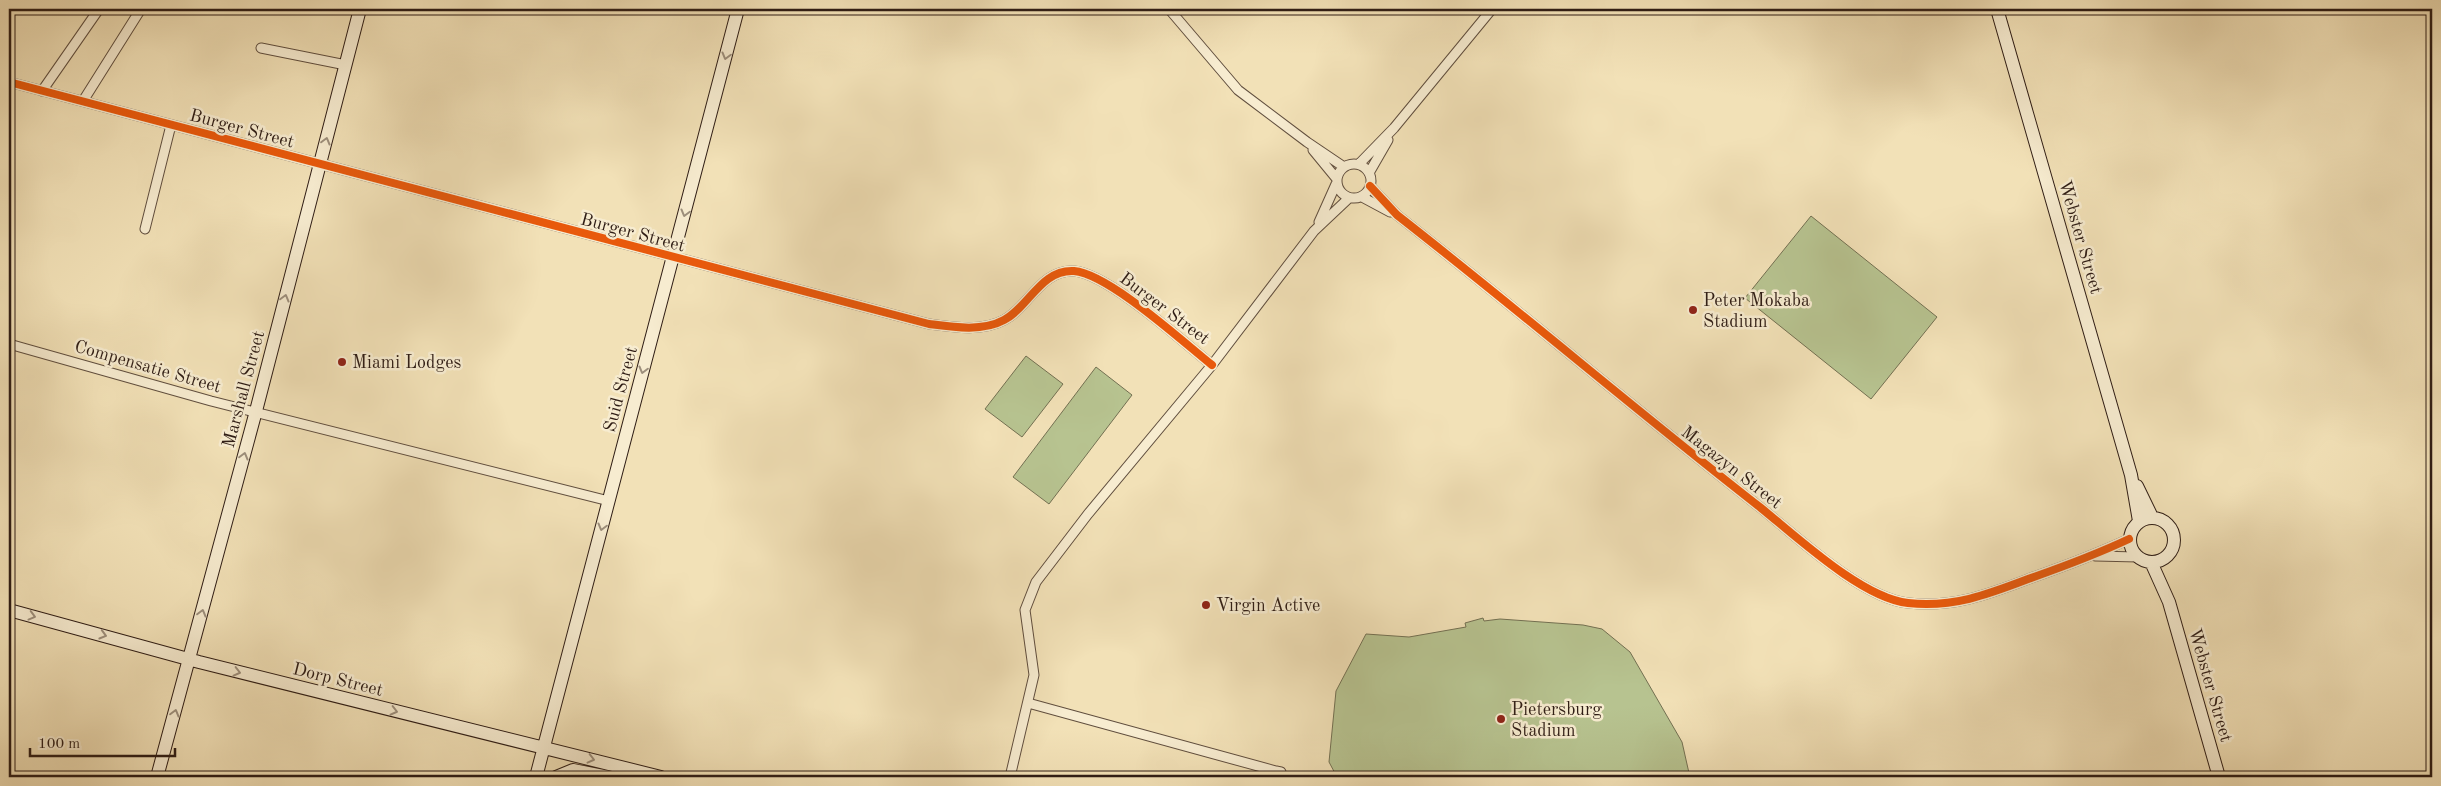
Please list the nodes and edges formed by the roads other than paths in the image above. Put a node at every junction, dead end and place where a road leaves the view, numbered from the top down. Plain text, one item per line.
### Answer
1 (98, 9) edge
2 (360, 9) edge
3 (738, 9) edge
4 (1169, 9) edge
5 (1492, 9) edge
6 (1997, 9) edge
7 (140, 12) dead end
8 (260, 48) dead end
9 (346, 65) junction
10 (9, 82) edge
11 (42, 90) junction
12 (83, 101) junction
13 (172, 125) junction
14 (1394, 128) junction
15 (1307, 142) junction
16 (320, 164) junction
17 (1359, 164) junction
18 (1344, 167) junction
19 (1369, 173) junction
20 (1336, 181) junction
21 (1370, 186) junction
22 (1362, 197) junction
23 (1349, 198) junction
24 (1397, 215) junction
25 (145, 228) dead end
26 (1314, 231) junction
27 (673, 258) junction
28 (9, 344) edge
29 (1212, 365) junction
30 (256, 411) junction
31 (2131, 475) junction
32 (609, 501) junction
33 (2152, 517) junction
34 (2139, 521) junction
35 (2129, 539) junction
36 (2092, 556) junction
37 (2138, 557) junction
38 (2164, 558) junction
39 (2151, 562) junction
40 (2169, 602) junction
41 (9, 610) edge
42 (189, 660) junction
43 (1028, 703) junction
44 (543, 747) junction
45 (1280, 775) edge
46 (157, 777) edge
47 (536, 777) edge
48 (556, 777) edge
49 (608, 777) edge
50 (661, 777) edge
51 (1010, 777) edge
52 (2219, 777) edge

1 - 11 street
2 - 9 street, Marshall Street
3 -> 27 street, Suid Street
4 - 15 street
5 - 14 street
6 - 31 street, Webster Street
7 - 12 street
8 - 9 street
16 -> 9 street, Marshall Street
10 - 11 street, Burger Street
11 - 12 street, Burger Street
12 - 13 street, Burger Street
13 - 16 street, Burger Street
13 - 25 street
14 - 17 street
14 - 19 street
15 - 18 street
15 - 20 street
16 - 27 street, Burger Street
30 -> 16 street, Marshall Street
17 - 18 street
17 - 19 street
18 - 20 street
19 - 21 street
20 - 23 street
20 - 26 street
21 - 22 street
21 - 24 street, Magazyn Street
22 - 23 street
22 - 24 street, Magazyn Street
23 - 26 street
24 - 36 street, Magazyn Street
26 - 29 street
27 - 29 street, Burger Street
27 -> 32 street, Suid Street
28 - 30 street, Compensatie Street
29 - 43 street
30 - 32 street, Compensatie Street
42 -> 30 street, Marshall Street
31 - 33 street, Webster Street
31 - 34 street, Webster Street
32 -> 44 street, Suid Street
33 - 34 street
33 - 38 street
34 - 35 street
35 - 36 street, Magazyn Street
35 - 37 street
36 - 37 street, Magazyn Street
37 - 39 street
38 - 39 street
38 - 40 street, Webster Street
39 - 40 street, Webster Street
40 - 52 street, Webster Street
41 -> 42 street, Dorp Street
42 -> 44 street, Dorp Street
46 -> 42 street, Marshall Street
43 - 45 street
43 - 51 street
44 - 47 street, Suid Street
44 -> 50 street, Dorp Street
48 - 49 street

